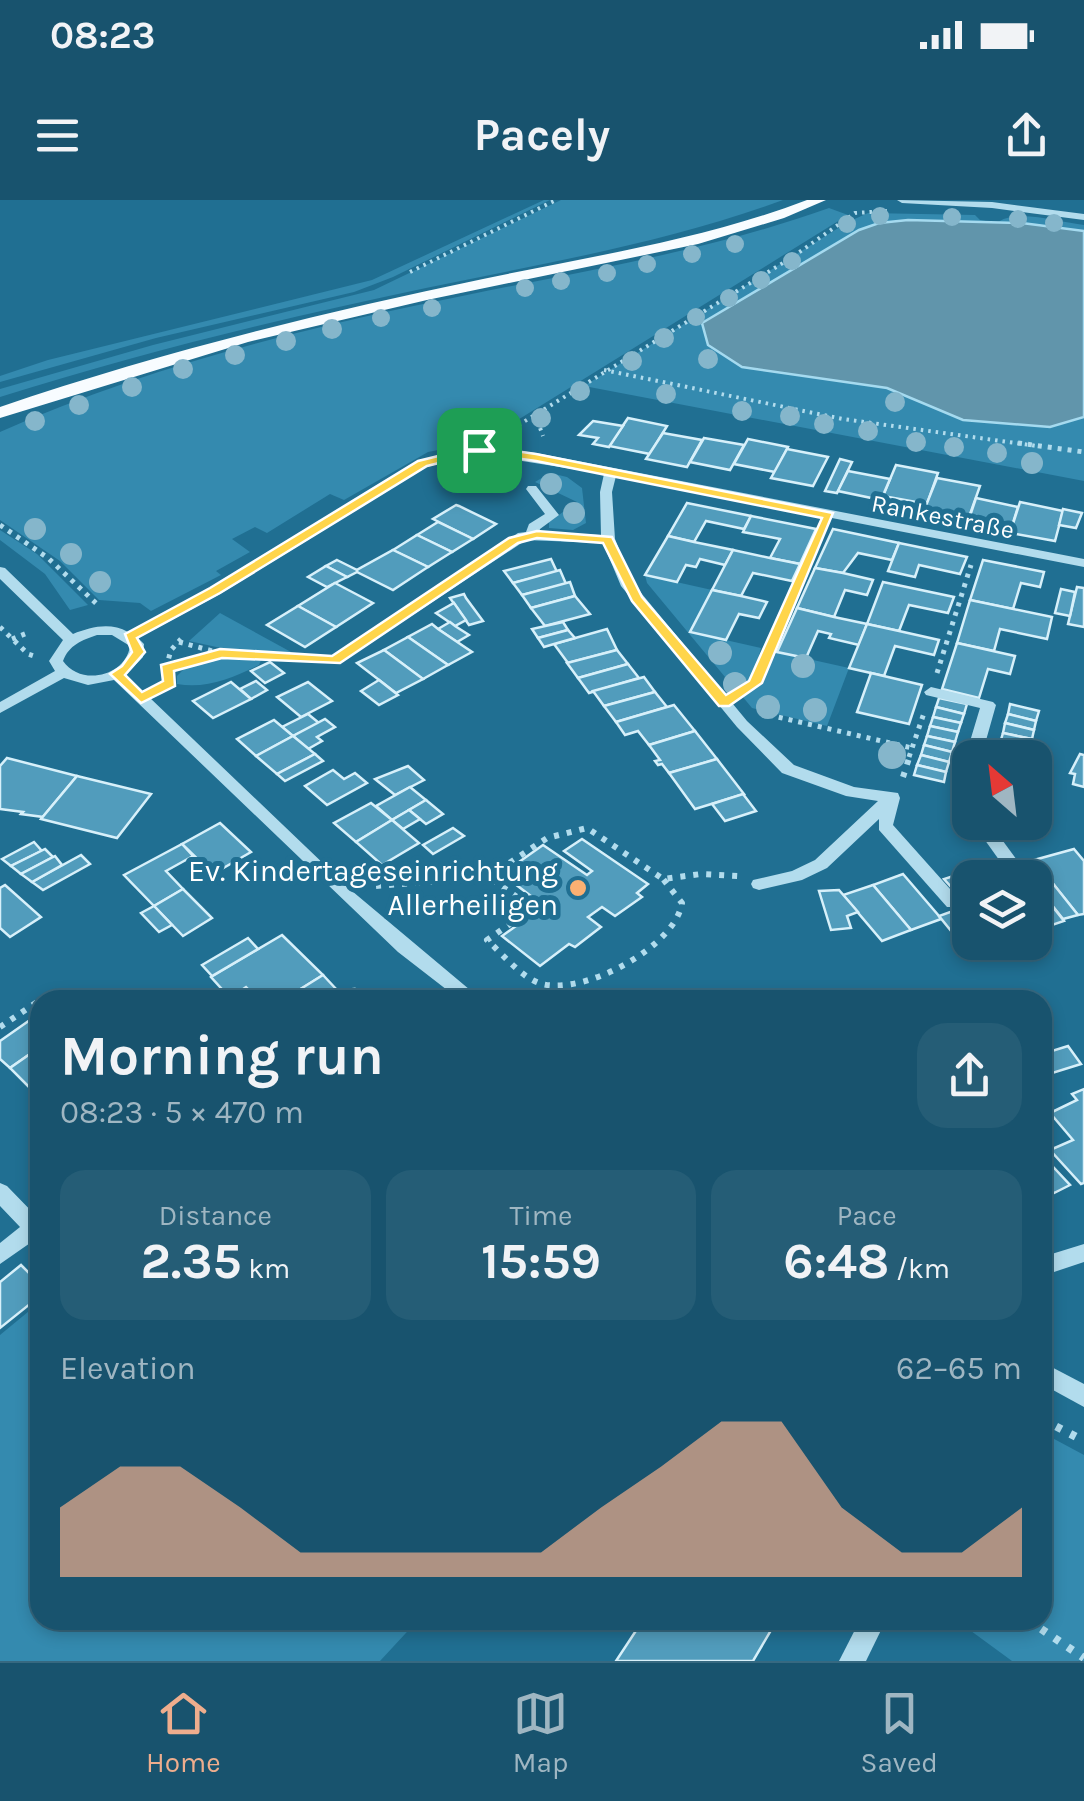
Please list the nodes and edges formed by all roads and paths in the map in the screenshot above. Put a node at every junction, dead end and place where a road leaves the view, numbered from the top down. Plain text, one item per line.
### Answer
1 (556, 200) edge
2 (819, 200) edge
3 (902, 200) edge
4 (1084, 217) edge
5 (406, 273) dead end
6 (604, 370) junction
7 (2, 413) edge
8 (479, 450) junction
9 (1084, 452) edge
10 (611, 472) junction
11 (532, 490) dead end
12 (829, 516) junction
13 (0, 525) edge
14 (532, 535) junction
15 (608, 539) junction
16 (1084, 564) edge
17 (0, 571) edge
18 (156, 622) junction
19 (0, 627) edge
20 (130, 636) junction
21 (71, 640) junction
22 (178, 641) junction
23 (28, 654) dead end
24 (220, 654) junction
25 (335, 660) joint
26 (166, 668) junction
27 (63, 673) junction
28 (116, 674) junction
29 (931, 692) dead end
30 (141, 698) junction
31 (724, 702) junction
32 (0, 708) edge
33 (978, 740) edge
34 (913, 748) dead end
35 (892, 797) junction
36 (488, 877) junction
37 (663, 879) junction
38 (759, 884) joint
39 (346, 895) junction
40 (952, 902) edge
41 (460, 990) edge
42 (30, 1007) edge
43 (0, 1027) edge
44 (0, 1192) edge
45 (30, 1224) edge
46 (30, 1236) edge
47 (1084, 1253) edge
48 (0, 1255) edge
49 (1052, 1264) edge
50 (1052, 1378) edge
51 (1084, 1396) edge
52 (1052, 1424) edge
53 (1084, 1442) edge
54 (869, 1630) edge
55 (1044, 1630) edge
56 (1084, 1658) edge
57 (852, 1661) edge

1 - 5 path
2 - 7 main road
3 - 4 street
3 - 6 path
6 - 8 path
6 - 9 path
8 - 10 street, Rankestraße
8 - 18 street, Rankestraße
10 - 12 street, Rankestraße
10 - 15 street
11 - 14 street
12 - 16 street, Rankestraße
12 - 31 path
13 - 18 path
14 - 15 street
14 - 25 street
15 - 31 street
17 - 21 street
18 - 20 street, Rankestraße
18 - 22 path
19 - 23 path
20 - 21 street
20 - 28 street
21 - 27 street
22 - 24 path
22 - 26 path
24 - 25 path
24 - 26 path
26 - 30 path
27 - 28 street
27 - 32 street
28 - 30 street
29 - 33 street
30 - 39 street
31 - 34 path
31 - 35 street
35 - 38 street
35 - 40 street
36 - 37 path
36 - 37 path
36 - 39 path
37 - 38 path
39 - 41 street
42 - 43 path
44 - 45 street
46 - 48 street
47 - 49 street
50 - 51 street
52 - 53 path
54 - 57 street
55 - 56 path

